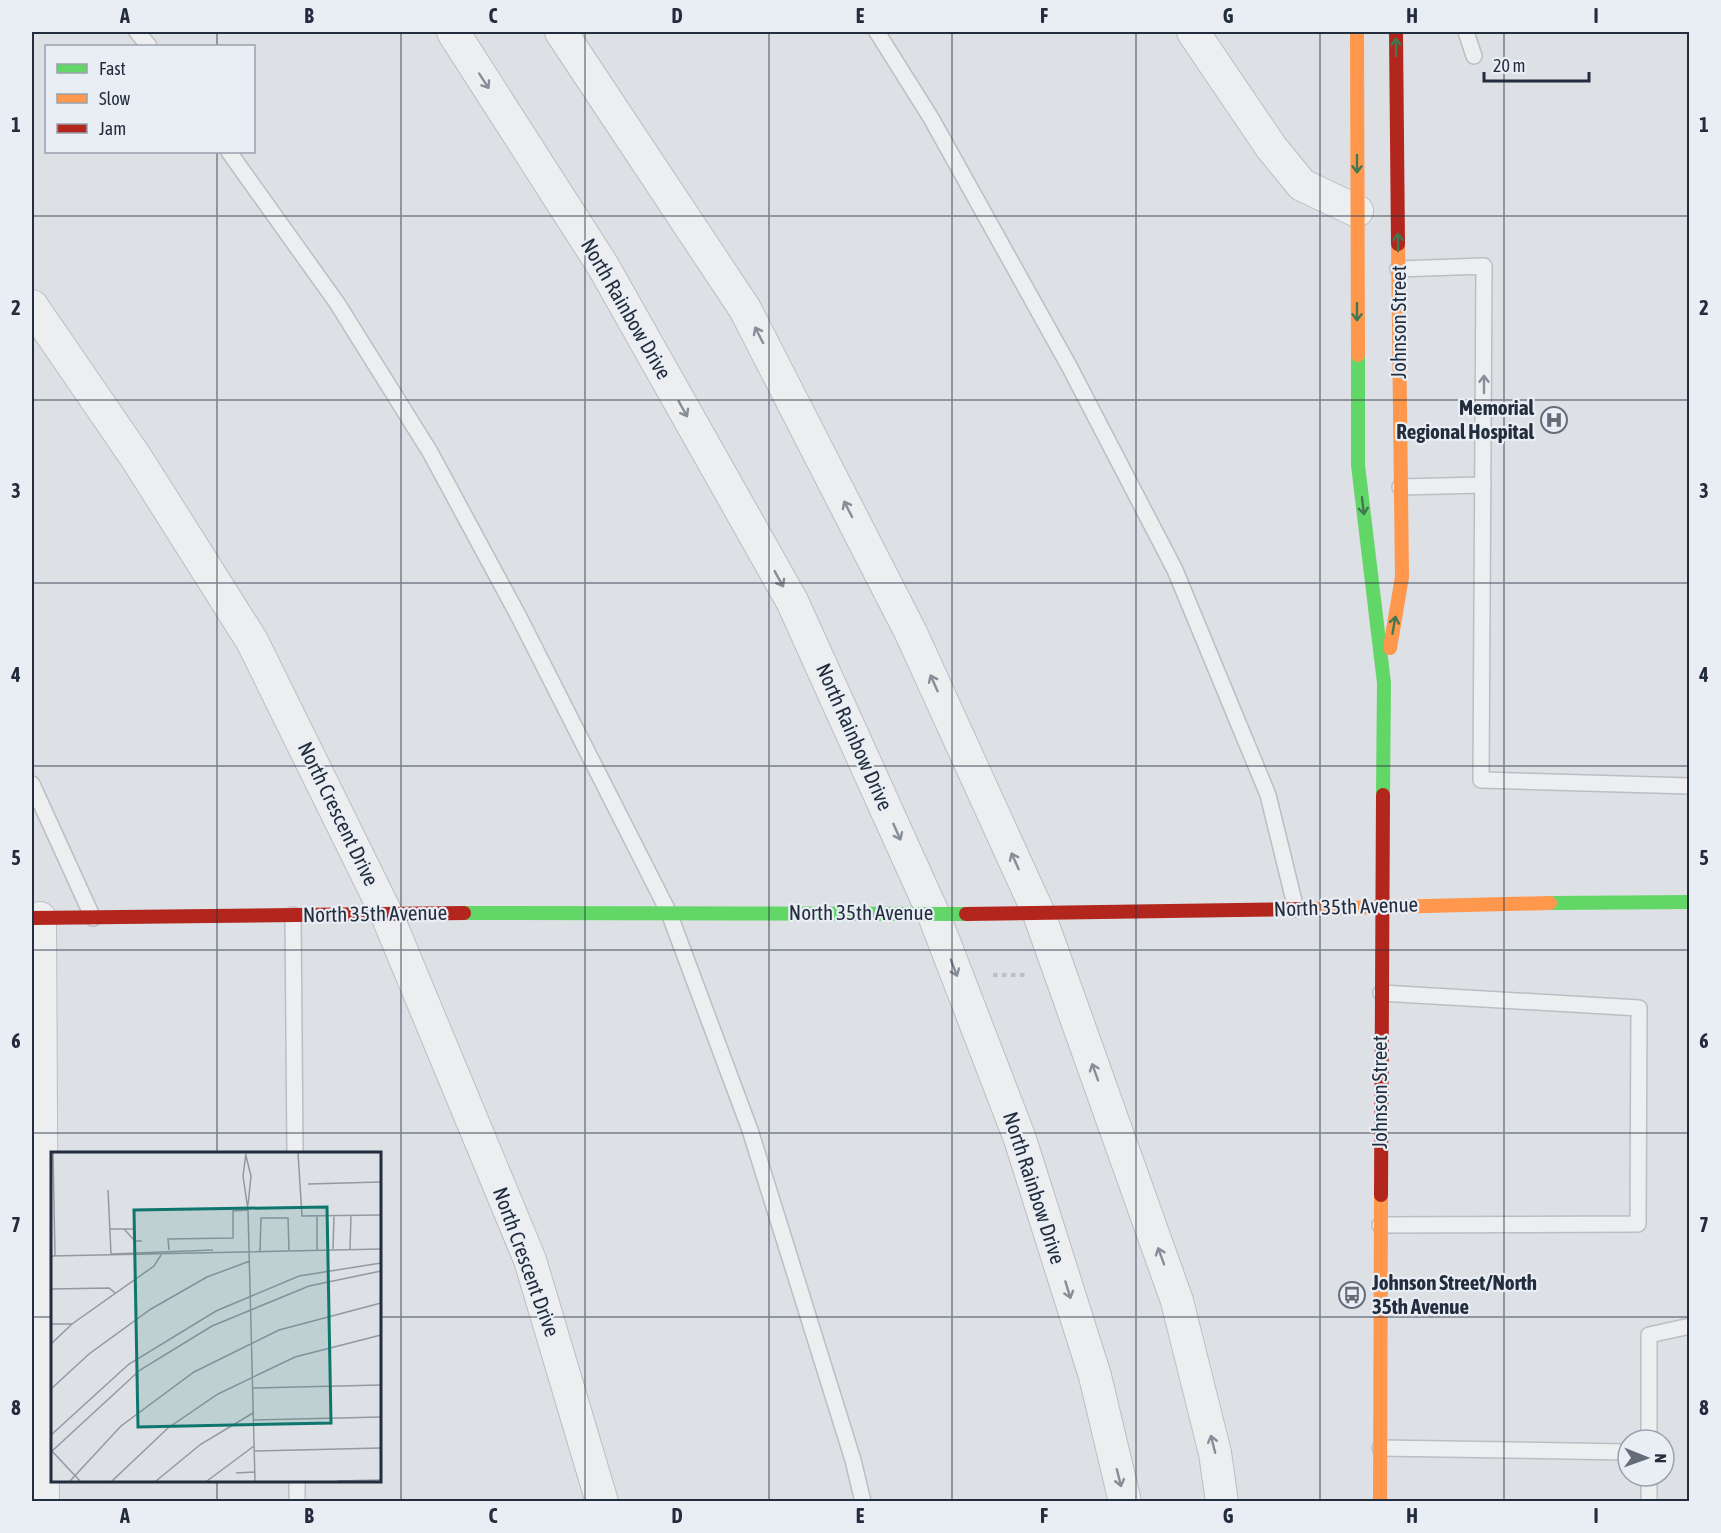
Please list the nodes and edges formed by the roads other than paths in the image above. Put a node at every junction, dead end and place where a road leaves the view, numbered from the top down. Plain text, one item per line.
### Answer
1 (137, 32) edge
2 (453, 32) edge
3 (561, 32) edge
4 (877, 32) edge
5 (1192, 32) edge
6 (1357, 32) edge
7 (1396, 32) edge
8 (1466, 32) edge
9 (148, 45) edge
10 (1474, 57) dead end
11 (230, 153) edge
12 (1357, 211) junction
13 (1398, 269) junction
14 (32, 306) edge
15 (1483, 485) junction
16 (1400, 487) junction
17 (1384, 683) junction
18 (32, 784) edge
19 (1689, 786) edge
20 (1689, 902) edge
21 (1382, 908) junction
22 (1296, 909) junction
23 (386, 913) junction
24 (669, 913) junction
25 (933, 913) junction
26 (1039, 914) junction
27 (293, 915) junction
28 (36, 918) edge
29 (93, 918) junction
30 (1381, 993) junction
31 (295, 1152) edge
32 (1380, 1226) junction
33 (1689, 1326) edge
34 (1649, 1428) edge
35 (1380, 1448) junction
36 (1616, 1452) edge
37 (297, 1482) edge
38 (43, 1502) edge
39 (297, 1502) edge
40 (602, 1502) edge
41 (862, 1502) edge
42 (1125, 1502) edge
43 (1222, 1502) edge
44 (1380, 1502) edge

1 - 9 lane
2 -> 25 street, North Rainbow Drive
26 -> 3 street
4 - 22 lane
5 - 12 street
6 -> 12 street, Johnson Street
13 -> 7 street, Johnson Street
8 - 10 lane
11 - 24 lane
12 -> 17 street, Johnson Street
15 -> 13 lane
13 - 16 street, Johnson Street
14 - 23 street, North Crescent Drive
15 - 16 lane
15 - 19 lane
17 -> 16 street, Johnson Street
17 - 21 street, Johnson Street
18 - 29 lane
20 - 21 street, North 35th Avenue
21 - 22 street, North 35th Avenue
21 - 30 street, Johnson Street
22 - 26 street, North 35th Avenue
23 - 24 street, North 35th Avenue
23 - 27 street, North 35th Avenue
23 - 40 street, North Crescent Drive
24 - 25 street, North 35th Avenue
24 - 41 lane
25 - 26 street, North 35th Avenue
25 -> 42 street, North Rainbow Drive
43 -> 26 street
27 - 29 street, North 35th Avenue
27 - 31 lane
28 - 29 street, North 35th Avenue
28 - 38 street
30 - 32 street, Johnson Street
30 - 32 lane
32 - 35 street, Johnson Street
33 - 34 lane
35 - 36 lane
35 - 44 street, Johnson Street
37 - 39 lane

